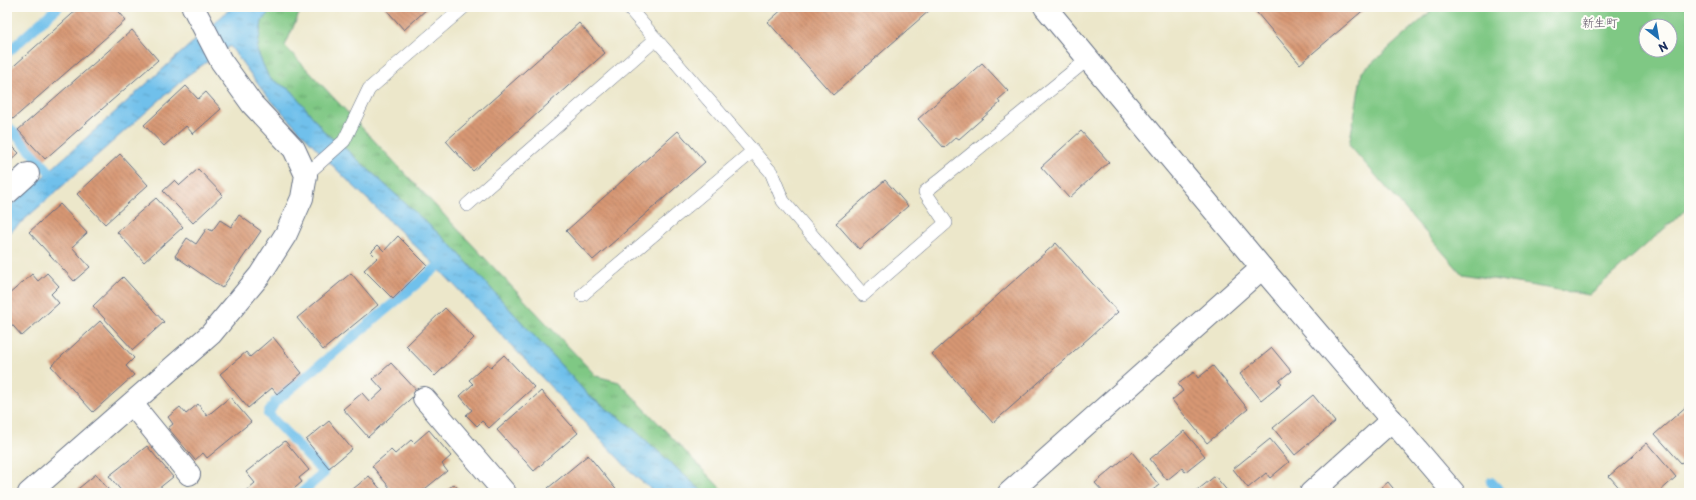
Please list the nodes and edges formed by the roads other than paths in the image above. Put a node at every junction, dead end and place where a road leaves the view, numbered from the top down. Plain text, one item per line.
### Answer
1 (464, 7) edge
2 (628, 7) edge
3 (1045, 7) edge
4 (196, 15) edge
5 (656, 39) junction
6 (1088, 59) junction
7 (753, 151) junction
8 (28, 174) dead end
9 (306, 175) junction
10 (7, 192) edge
11 (467, 205) dead end
12 (1262, 268) junction
13 (582, 295) dead end
14 (424, 398) dead end
15 (132, 404) junction
16 (1392, 420) junction
17 (189, 474) dead end
18 (29, 493) edge
19 (506, 493) edge
20 (1009, 493) edge
21 (1311, 493) edge
22 (1454, 493) edge

1 - 9 lane
2 - 5 lane
3 - 6 street
4 - 9 street
5 - 7 lane
5 - 11 lane
6 - 7 lane
6 - 12 street
7 - 13 lane
8 - 10 street
9 - 15 street
12 - 16 street
12 - 20 street
14 - 19 street
15 - 17 street
15 - 18 street
16 - 21 street
16 - 22 street

